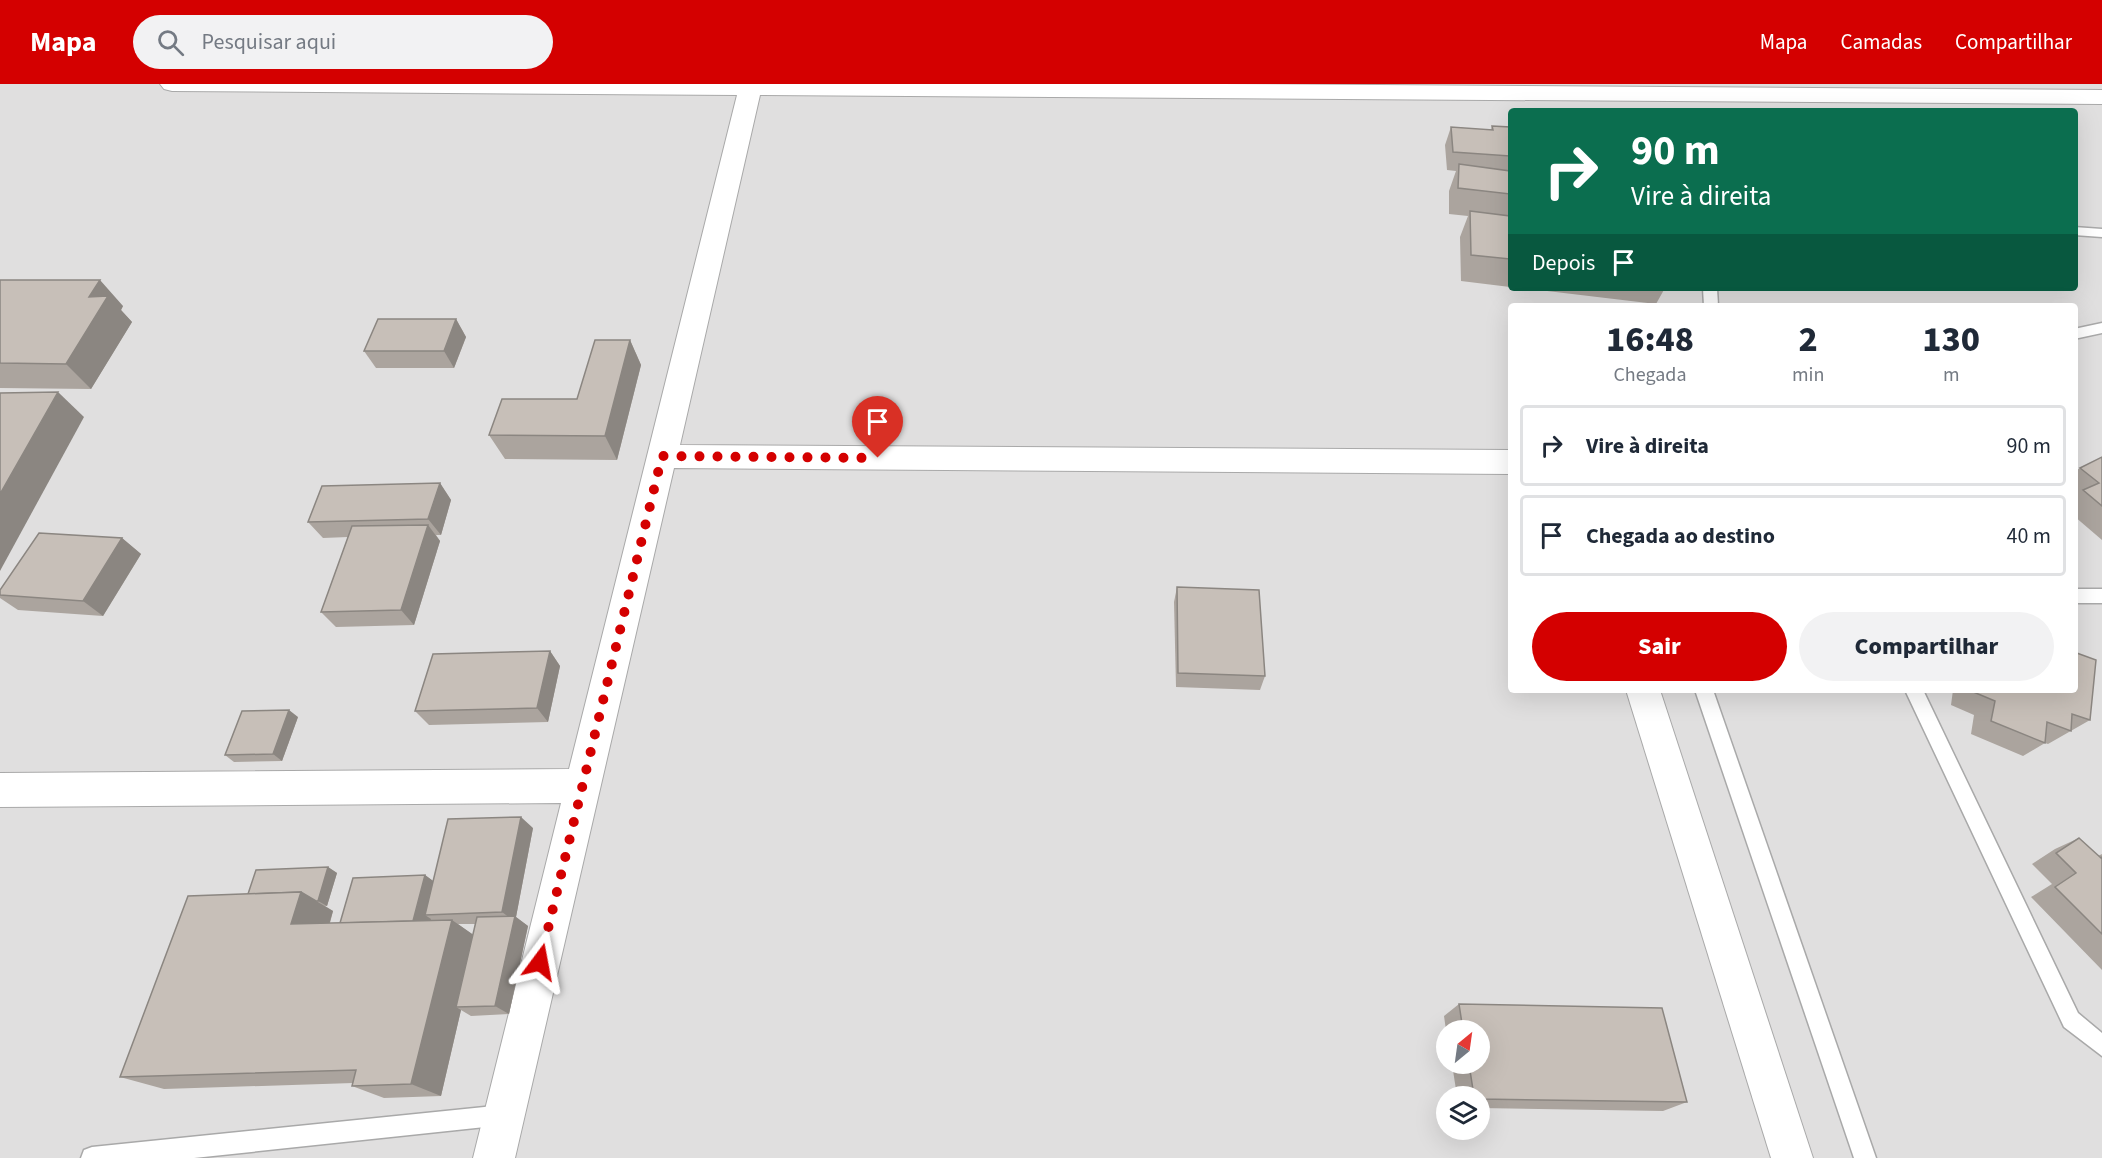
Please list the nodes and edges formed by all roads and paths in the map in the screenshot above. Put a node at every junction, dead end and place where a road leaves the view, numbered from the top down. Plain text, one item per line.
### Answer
1 (172, 84) edge
2 (751, 85) edge
3 (2102, 97) edge
4 (2078, 231) edge
5 (2102, 233) edge
6 (2102, 328) edge
7 (2078, 333) edge
8 (662, 456) junction
9 (1508, 462) edge
10 (2078, 596) edge
11 (2102, 596) edge
12 (1643, 693) edge
13 (1705, 693) edge
14 (1915, 693) edge
15 (582, 786) junction
16 (0, 790) edge
17 (2102, 1046) edge
18 (504, 1115) junction
19 (92, 1158) edge
20 (494, 1158) edge
21 (1792, 1158) edge
22 (1865, 1158) edge

1 - 2 street
2 - 3 street
2 - 8 street
4 - 5 lane
6 - 7 lane
8 - 9 street
8 - 15 street
10 - 11 lane
12 - 21 street
13 - 22 lane
14 - 17 lane
15 - 16 street
15 - 18 street
18 - 19 lane
18 - 20 street

